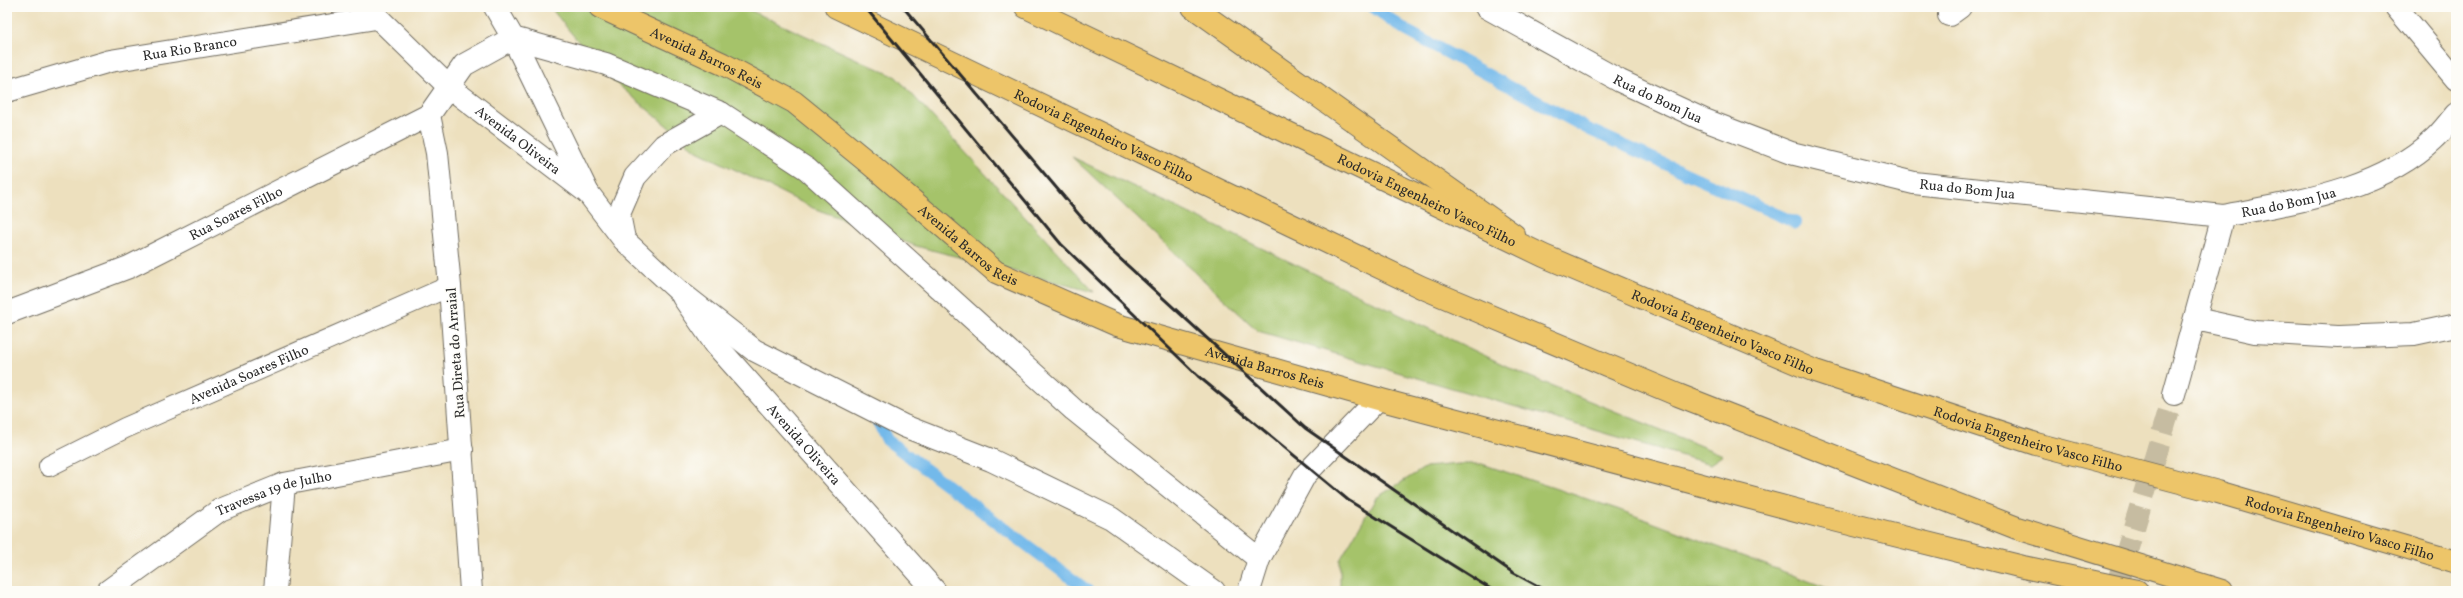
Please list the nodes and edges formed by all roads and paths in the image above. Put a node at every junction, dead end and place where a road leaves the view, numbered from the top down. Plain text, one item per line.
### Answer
1 (495, 7) edge
2 (600, 7) edge
3 (836, 7) edge
4 (1026, 7) edge
5 (1193, 7) edge
6 (1486, 7) edge
7 (2396, 7) edge
8 (371, 12) edge
9 (513, 38) junction
10 (2456, 79) edge
11 (449, 87) junction
12 (7, 91) edge
13 (721, 113) junction
14 (2456, 114) edge
15 (429, 115) junction
16 (588, 193) junction
17 (2223, 216) junction
18 (624, 240) junction
19 (1544, 256) junction
20 (450, 286) junction
21 (680, 292) junction
22 (7, 313) edge
23 (2196, 319) junction
24 (2456, 324) edge
25 (2174, 394) tunnel mouth
26 (1378, 399) junction
27 (462, 450) junction
28 (49, 466) dead end
29 (284, 484) junction
30 (1259, 559) junction
31 (2456, 562) edge
32 (108, 591) edge
33 (275, 591) edge
34 (471, 591) edge
35 (935, 591) edge
36 (1214, 591) edge
37 (1249, 591) edge
38 (2137, 591) edge
39 (2222, 591) edge

1 - 9 street
2 - 26 main road, Avenida Barros Reis
3 - 39 main road, Rodovia Engenheiro Vasco Filho
4 - 19 main road, Rodovia Engenheiro Vasco Filho
5 - 19 main road
6 - 17 street, Rua do Bom Jua
7 - 10 street
8 - 11 street, Avenida Oliveira
8 - 12 street, Rua Rio Branco
9 - 11 street, Rua Soares Filho
9 - 13 street
9 - 16 street
11 - 15 street, Rua Soares Filho
11 - 16 street, Avenida Oliveira
13 - 18 street
13 - 30 street
14 - 17 street, Rua do Bom Jua
15 - 20 street, Rua Direta do Arraial
15 - 22 street, Rua Soares Filho
16 - 18 street
17 - 23 street
18 - 21 street
19 - 31 main road, Rodovia Engenheiro Vasco Filho
20 - 27 street, Rua Direta do Arraial
20 - 28 lane, Avenida Soares Filho
21 - 35 street, Avenida Oliveira
21 - 36 street
23 - 24 street
23 - 25 street
26 - 30 street
26 - 38 main road, Avenida Barros Reis
27 - 29 street, Travessa 19 de Julho
27 - 34 street, Rua Direta do Arraial
29 - 32 street, Travessa 19 de Julho
29 - 33 street
30 - 37 street

